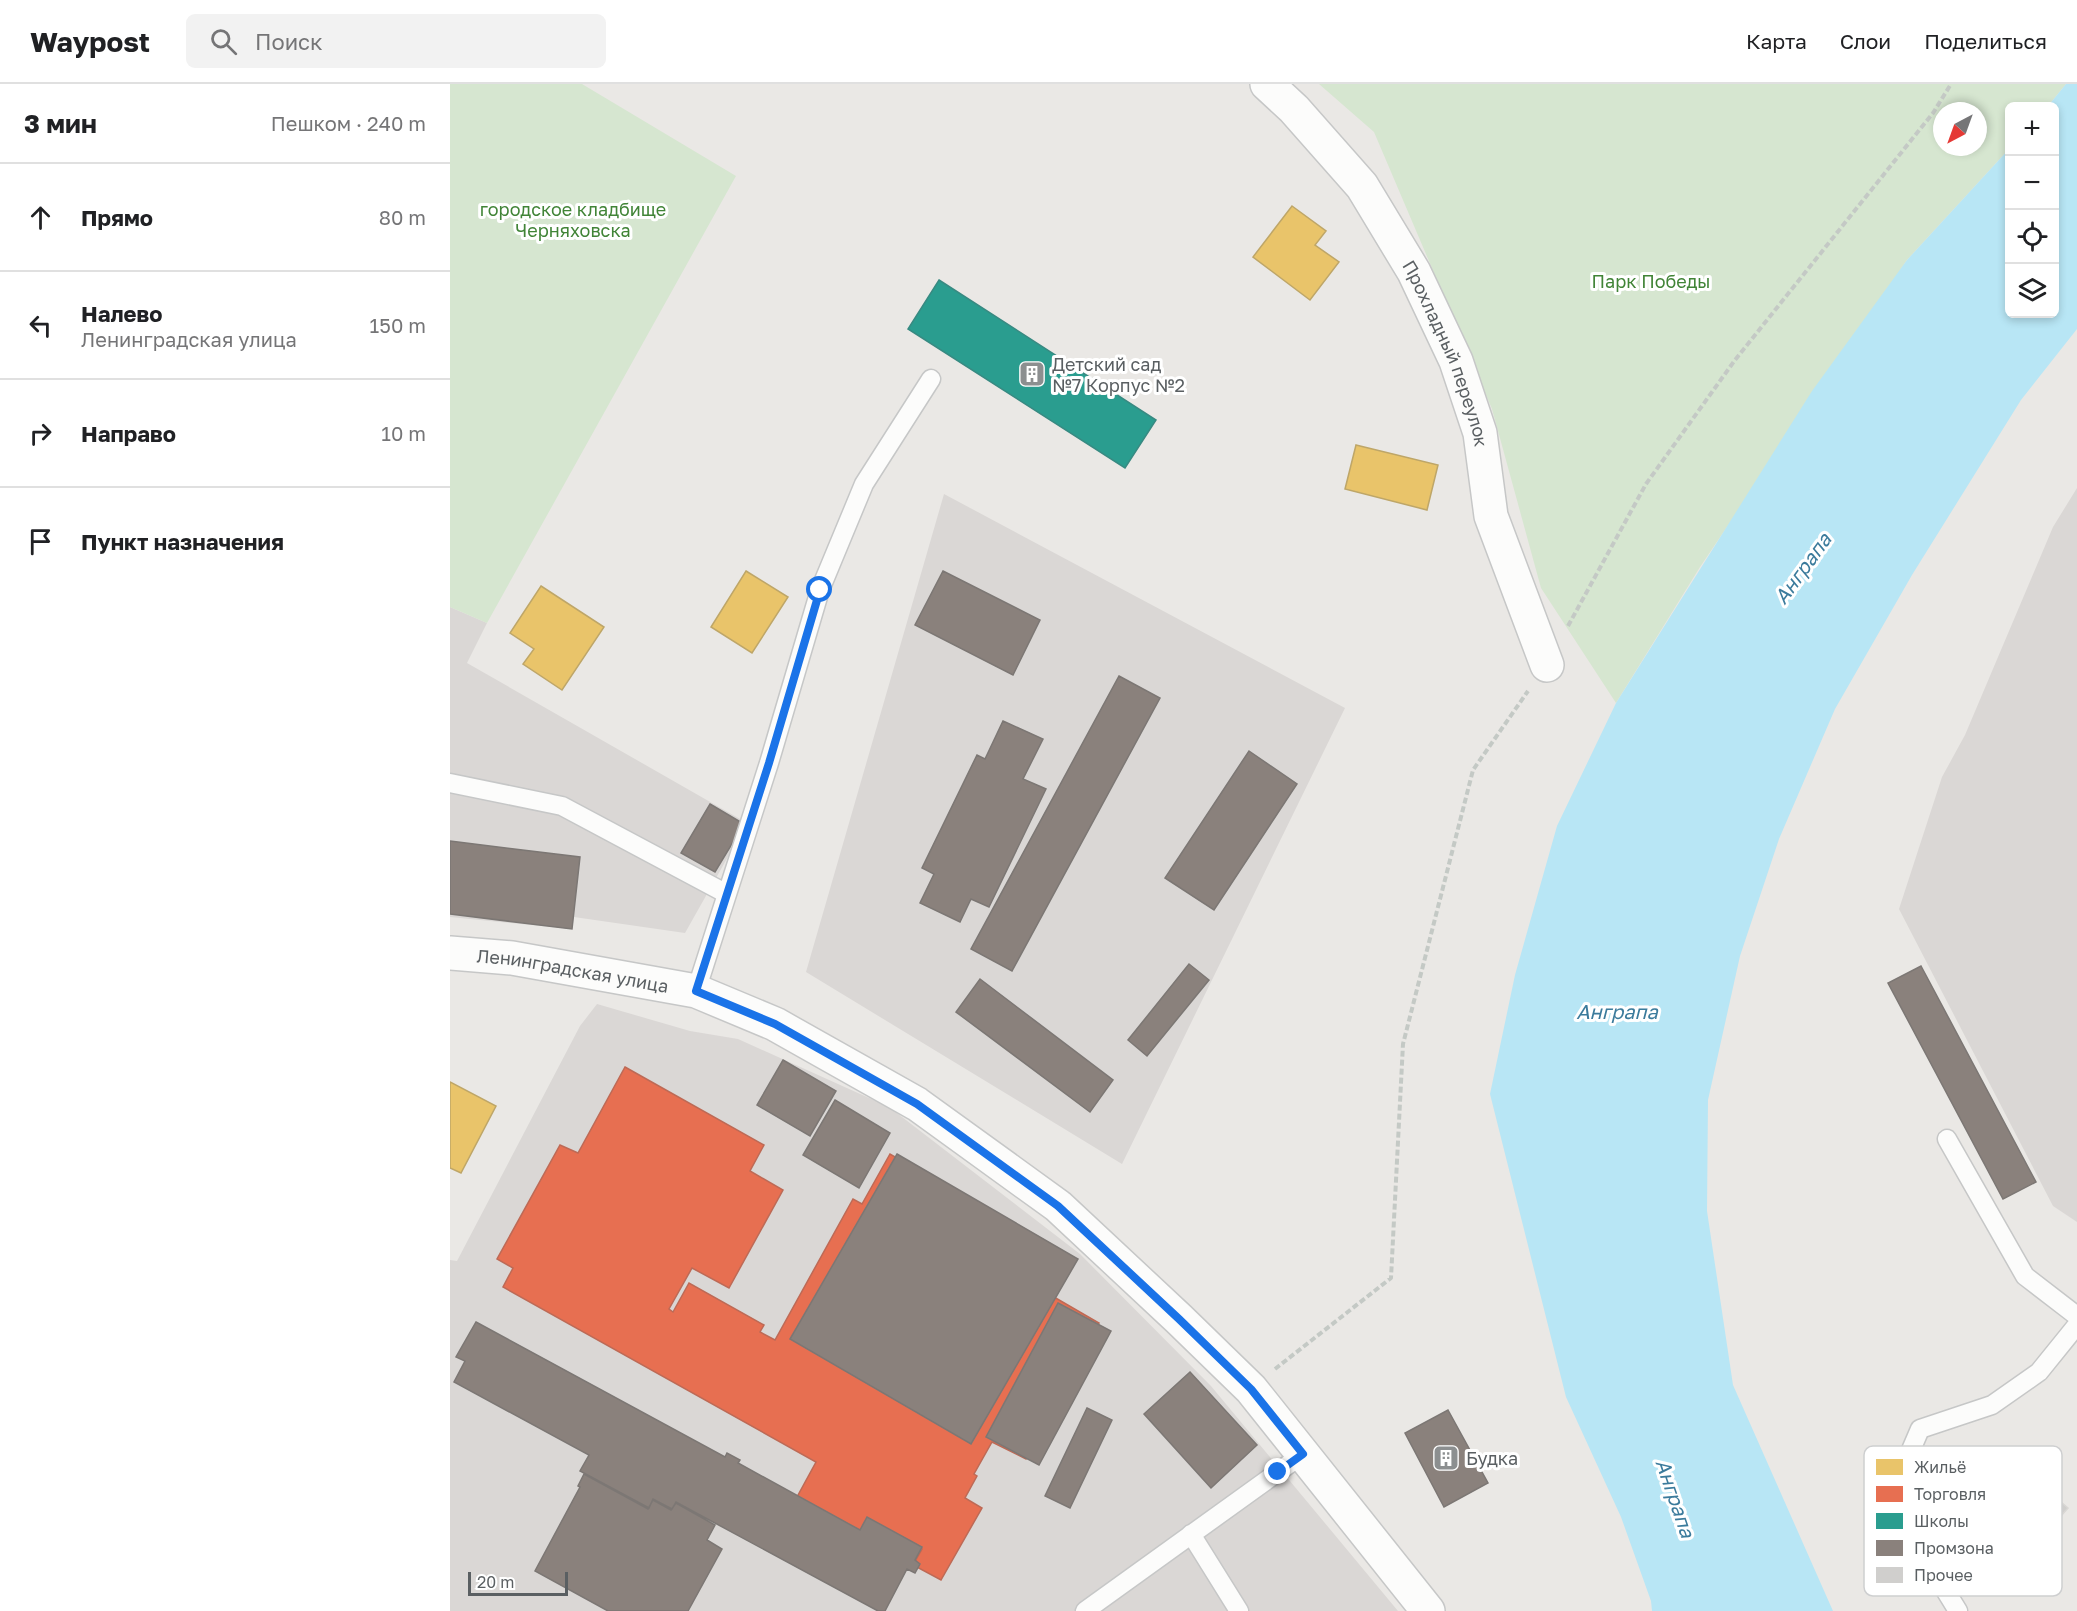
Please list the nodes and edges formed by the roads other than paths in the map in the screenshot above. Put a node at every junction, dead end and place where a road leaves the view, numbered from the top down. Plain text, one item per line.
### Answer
1 (1267, 84) edge
2 (931, 379) dead end
3 (1547, 665) road end
4 (450, 783) edge
5 (727, 894) junction
6 (450, 952) edge
7 (696, 991) junction
8 (1947, 1139) dead end
9 (2077, 1316) edge
10 (2077, 1324) edge
11 (1913, 1446) edge
12 (1303, 1454) junction
13 (1191, 1534) junction
14 (1949, 1596) edge
15 (1085, 1611) edge
16 (1239, 1611) edge
17 (1428, 1611) edge
18 (1958, 1611) edge

1 - 3 street, Прохладный переулок
2 - 5 lane
4 - 5 lane
5 - 7 lane
6 - 7 street, Ленинградская улица
7 - 12 street, Ленинградская улица
8 - 9 lane
10 - 11 lane
12 - 13 lane
12 - 17 street, Ленинградская улица
13 - 15 lane
13 - 16 lane
14 - 18 lane

